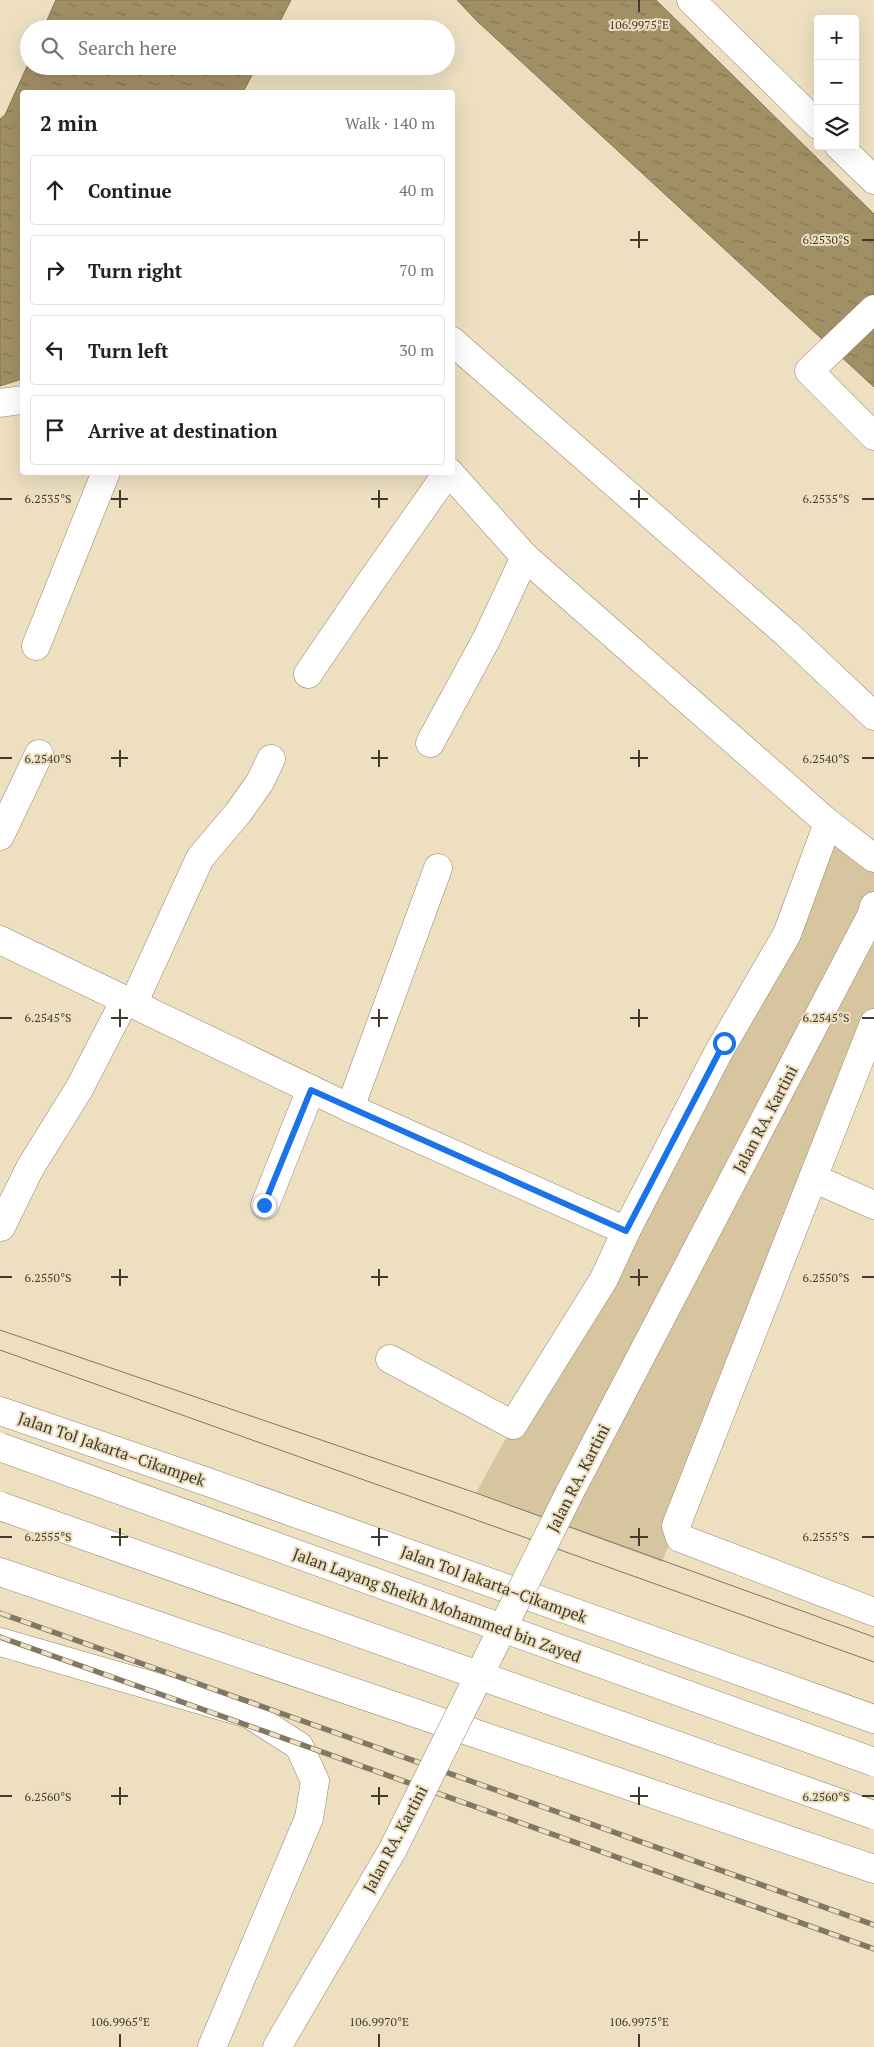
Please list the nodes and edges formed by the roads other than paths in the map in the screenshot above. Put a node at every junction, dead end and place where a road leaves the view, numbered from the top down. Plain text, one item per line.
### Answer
1 (691, 0) edge
2 (814, 121) edge
3 (844, 150) edge
4 (874, 180) edge
5 (874, 309) edge
6 (455, 344) edge
7 (20, 400) edge
8 (0, 403) edge
9 (874, 436) edge
10 (105, 475) edge
11 (447, 475) edge
12 (452, 475) edge
13 (525, 556) junction
14 (36, 646) dead end
15 (308, 674) dead end
16 (874, 716) edge
17 (430, 743) dead end
18 (39, 754) dead end
19 (271, 759) dead end
20 (828, 823) junction
21 (0, 836) edge
22 (874, 858) edge
23 (438, 868) dead end
24 (873, 913) edge
25 (0, 940) edge
26 (129, 1002) junction
27 (874, 1023) edge
28 (311, 1090) junction
29 (350, 1108) junction
30 (813, 1178) junction
31 (264, 1205) dead end
32 (874, 1205) edge
33 (1, 1228) edge
34 (626, 1231) junction
35 (390, 1359) dead end
36 (0, 1411) edge
37 (0, 1447) edge
38 (0, 1506) edge
39 (0, 1572) edge
40 (874, 1612) edge
41 (0, 1642) edge
42 (874, 1719) edge
43 (874, 1762) edge
44 (874, 1815) edge
45 (874, 1868) edge
46 (212, 2047) edge
47 (277, 2047) edge

1 - 2 main road
3 - 4 main road
5 - 9 main road
6 - 16 main road
7 - 8 main road
10 - 14 main road
11 - 15 main road
12 - 13 main road
13 - 17 main road
13 - 20 main road
18 - 21 main road
19 - 26 main road
20 - 22 main road
20 - 34 main road
23 - 29 main road
24 - 47 main road, Jalan RA. Kartini, bridge
25 - 26 main road
26 - 28 main road
26 - 33 main road
27 - 30 main road
28 - 29 main road
28 - 31 main road
29 - 34 main road
30 - 32 main road
30 - 40 main road
34 - 35 main road
36 - 42 main road, Jalan Tol Jakarta–Cikampek
37 - 43 main road, Jalan Layang Sheikh Mohammed bin Zayed, bridge
38 - 44 main road, bridge
39 - 45 main road
41 - 46 main road

